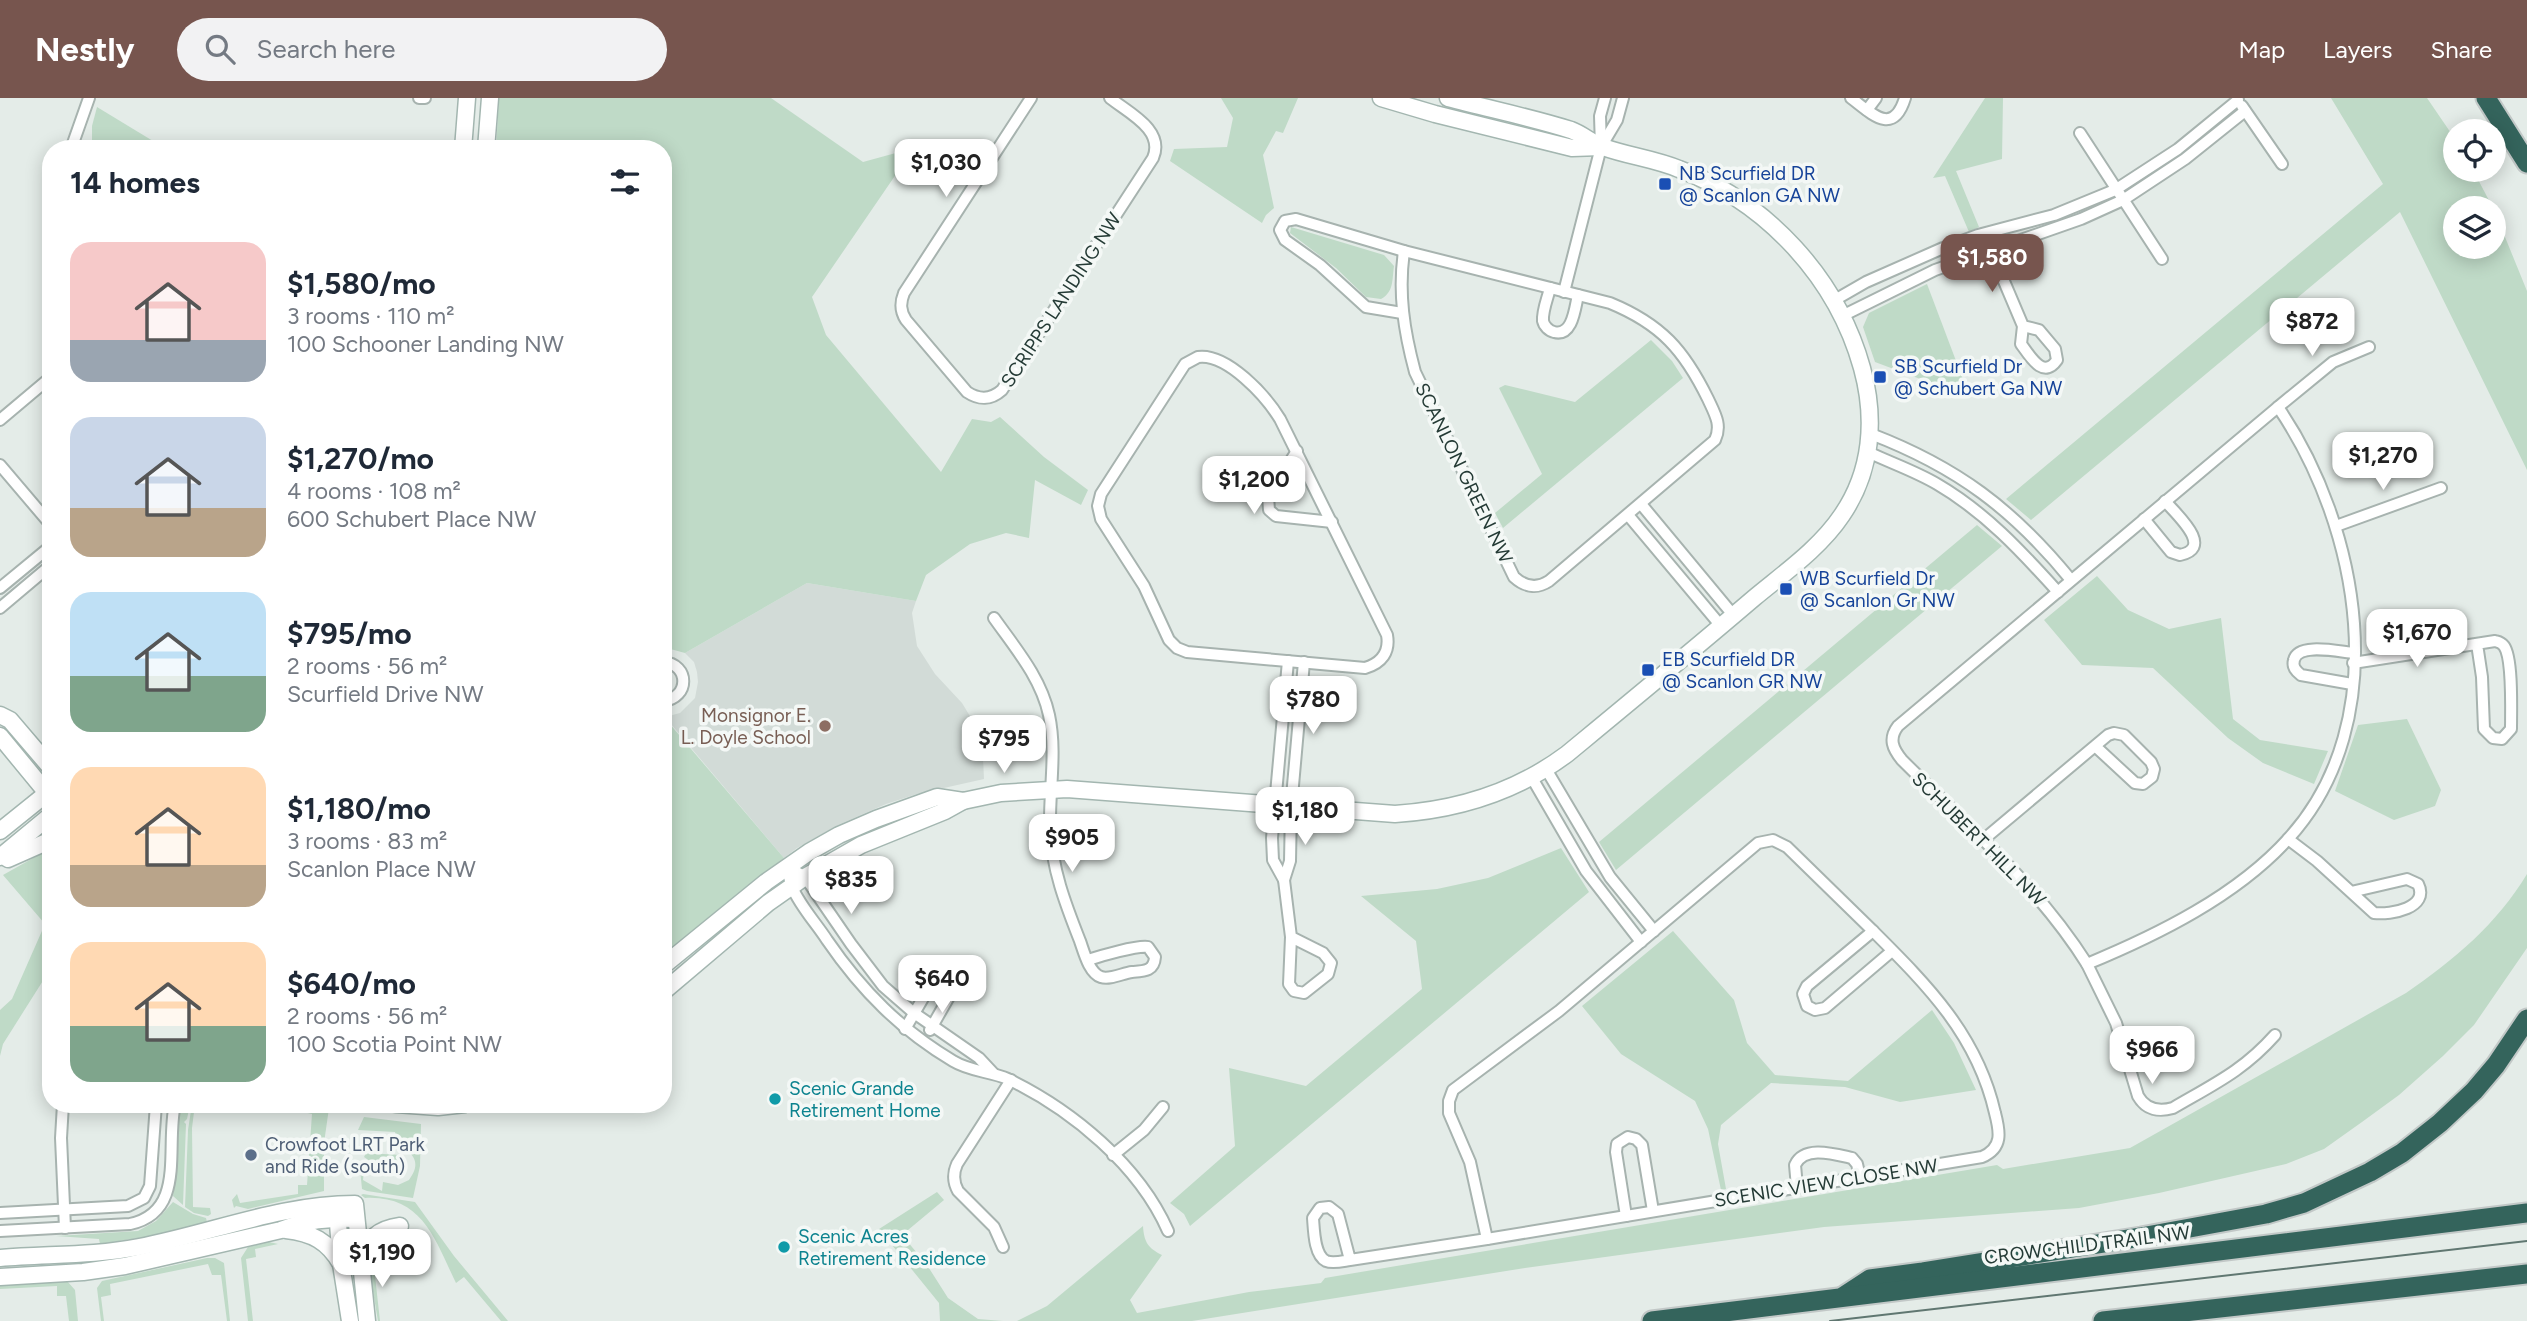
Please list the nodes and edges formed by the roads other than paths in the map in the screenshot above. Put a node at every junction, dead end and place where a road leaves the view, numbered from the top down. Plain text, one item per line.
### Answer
1 (89, 98) edge
2 (419, 98) edge
3 (425, 98) edge
4 (467, 98) edge
5 (490, 98) edge
6 (1031, 98) edge
7 (1111, 98) edge
8 (1381, 98) edge
9 (1448, 98) edge
10 (1605, 98) edge
11 (1623, 98) edge
12 (1851, 98) edge
13 (1876, 98) edge
14 (1905, 98) edge
15 (2486, 98) edge
16 (2237, 99) edge
17 (1867, 110) junction
18 (2245, 111) junction
19 (2080, 133) dead end
20 (74, 140) edge
21 (464, 140) edge
22 (487, 140) edge
23 (2512, 140) junction
24 (1601, 147) junction
25 (2178, 149) junction
26 (2185, 159) junction
27 (2527, 163) edge
28 (2282, 164) dead end
29 (2527, 172) edge
30 (2115, 190) junction
31 (2123, 200) junction
32 (2054, 215) junction
33 (2058, 228) junction
34 (1984, 234) junction
35 (1991, 250) junction
36 (1404, 251) junction
37 (2162, 259) dead end
38 (1912, 260) junction
39 (1920, 276) junction
40 (1550, 288) junction
41 (1564, 292) junction
42 (1578, 295) junction
43 (1833, 301) junction
44 (1402, 313) junction
45 (1842, 316) junction
46 (2023, 326) dead end
47 (2369, 346) dead end
48 (42, 385) edge
49 (2278, 407) junction
50 (0, 420) edge
51 (1871, 434) junction
52 (1297, 451) junction
53 (1868, 452) junction
54 (0, 465) edge
55 (2441, 488) dead end
56 (1987, 495) junction
57 (2165, 501) junction
58 (1641, 504) junction
59 (1978, 510) junction
60 (42, 514) edge
61 (1628, 515) junction
62 (2144, 519) junction
63 (1332, 522) junction
64 (2336, 526) junction
65 (42, 553) edge
66 (42, 573) edge
67 (2071, 580) junction
68 (0, 588) edge
69 (2058, 592) junction
70 (0, 608) edge
71 (994, 618) dead end
72 (1728, 621) junction
73 (2477, 644) junction
74 (2354, 658) junction
75 (1288, 661) junction
76 (1304, 662) junction
77 (672, 664) edge
78 (2352, 684) junction
79 (672, 697) edge
80 (0, 715) edge
81 (0, 736) edge
82 (2095, 746) junction
83 (42, 752) edge
84 (1539, 773) junction
85 (42, 786) edge
86 (1051, 789) junction
87 (42, 799) edge
88 (963, 801) junction
89 (1283, 807) junction
90 (42, 822) edge
91 (0, 831) edge
92 (2288, 839) junction
93 (1983, 840) junction
94 (42, 844) edge
95 (0, 857) edge
96 (0, 863) edge
97 (787, 866) junction
98 (805, 877) junction
99 (1284, 880) junction
100 (791, 886) junction
101 (2351, 892) junction
102 (1654, 931) junction
103 (1873, 931) junction
104 (1291, 937) junction
105 (1641, 942) junction
106 (1892, 951) junction
107 (672, 959) edge
108 (1088, 960) junction
109 (2087, 964) junction
110 (672, 984) edge
111 (914, 1013) junction
112 (2527, 1019) edge
113 (932, 1027) junction
114 (905, 1028) junction
115 (2275, 1035) dead end
116 (923, 1042) junction
117 (993, 1073) junction
118 (1010, 1080) junction
119 (1163, 1107) dead end
120 (62, 1113) edge
121 (155, 1113) edge
122 (174, 1113) edge
123 (1113, 1155) junction
124 (1860, 1177) junction
125 (1797, 1188) junction
126 (65, 1210) junction
127 (337, 1211) junction
128 (1653, 1212) junction
129 (0, 1213) edge
130 (2527, 1213) edge
131 (1626, 1216) junction
132 (400, 1226) dead end
133 (65, 1228) junction
134 (281, 1230) junction
135 (0, 1231) edge
136 (1168, 1231) dead end
137 (1487, 1239) junction
138 (1003, 1247) dead end
139 (0, 1258) edge
140 (1350, 1260) junction
141 (360, 1261) junction
142 (341, 1264) junction
143 (2527, 1274) edge
144 (0, 1276) edge
145 (1840, 1298) junction
146 (351, 1321) edge
147 (367, 1321) edge
148 (1652, 1321) edge
149 (2103, 1321) edge

1 - 20 street
2 - 3 street
4 - 21 street
5 - 22 street
6 - 7 street, SCRIPPS LANDING NW
8 - 24 street
9 - 24 street
10 - 24 street
11 - 24 street
12 - 17 street
13 - 17 street
14 - 17 street
15 - 23 highway
16 - 18 street
16 - 25 street
18 - 26 street
18 - 28 street
19 - 30 street
23 - 27 highway
23 - 29 highway
24 - 41 street
24 - 43 street
25 - 26 street
25 - 30 street
26 - 31 street
30 - 31 street
30 - 32 street
31 - 33 street
31 - 37 street
32 - 33 street
32 - 34 street
33 - 35 street
34 - 35 street
34 - 38 street
35 - 39 street
35 - 46 street
36 - 40 street, SCANLON GREEN NW
36 - 44 street, SCANLON GREEN NW
36 - 44 street, SCANLON GREEN NW
38 - 39 street
38 - 43 street
39 - 45 street
40 - 41 street, SCANLON GREEN NW
40 - 42 street
41 - 42 street, SCANLON GREEN NW
42 - 58 street, SCANLON GREEN NW
43 - 45 street
44 - 61 street, SCANLON GREEN NW
45 - 51 street
47 - 49 street, SCHUBERT HILL NW
48 - 50 street
49 - 57 street, SCHUBERT HILL NW
49 - 64 street
51 - 53 street
51 - 56 street
52 - 63 street
52 - 63 street
52 - 75 street
53 - 59 street
53 - 72 street
54 - 60 street
55 - 64 street
56 - 59 street
56 - 67 street
57 - 62 street, SCHUBERT HILL NW
57 - 62 street
58 - 61 street, SCANLON GREEN NW
58 - 72 street
59 - 69 street
61 - 72 street
62 - 67 street, SCHUBERT HILL NW
63 - 76 street
64 - 74 street
65 - 68 street
66 - 70 street
67 - 69 street, SCHUBERT HILL NW
69 - 93 street, SCHUBERT HILL NW
71 - 86 street
72 - 84 street
73 - 73 street
73 - 74 street
74 - 78 street
74 - 78 street
75 - 76 street
75 - 89 street
76 - 89 street
77 - 79 street
78 - 92 street
80 - 83 street
81 - 85 street
82 - 82 street
82 - 93 street
84 - 89 street
84 - 102 street
84 - 105 street
86 - 88 street
86 - 89 street
86 - 108 street
87 - 91 street
88 - 97 street
88 - 98 street
89 - 99 street
89 - 99 street
90 - 95 street
92 - 101 street
92 - 109 street
93 - 109 street, SCHUBERT HILL NW
94 - 96 street
97 - 98 street
97 - 100 street
97 - 107 street
98 - 100 street
98 - 111 street
99 - 104 street
100 - 110 street
100 - 114 street
101 - 101 street
102 - 103 street, SCENIC VIEW CLOSE NW
102 - 105 street, SCENIC VIEW CLOSE NW
103 - 106 street, SCENIC VIEW CLOSE NW
103 - 106 street
104 - 104 street
105 - 137 street, SCENIC VIEW CLOSE NW
106 - 124 street, SCENIC VIEW CLOSE NW
108 - 108 street
109 - 115 street, SCHUBERT HILL NW
111 - 113 street
111 - 113 street
111 - 114 street
112 - 145 highway
113 - 116 street
113 - 117 street
114 - 116 street
116 - 117 street
117 - 118 street
118 - 123 street
118 - 138 street
119 - 123 street
120 - 126 street
121 - 126 street
122 - 133 street
123 - 136 street
124 - 125 street, SCENIC VIEW CLOSE NW
124 - 125 street
125 - 128 street, SCENIC VIEW CLOSE NW
126 - 129 street
126 - 133 street
127 - 134 street
127 - 139 street
127 - 141 street
127 - 142 street
128 - 131 street, SCENIC VIEW CLOSE NW
128 - 131 street
130 - 145 highway, CROWCHILD TRAIL NW
131 - 137 street, SCENIC VIEW CLOSE NW
132 - 141 street
133 - 135 street
134 - 142 street
134 - 144 street
137 - 140 street
140 - 140 street
141 - 147 street
142 - 146 street
143 - 149 highway
145 - 148 highway, CROWCHILD TRAIL NW

